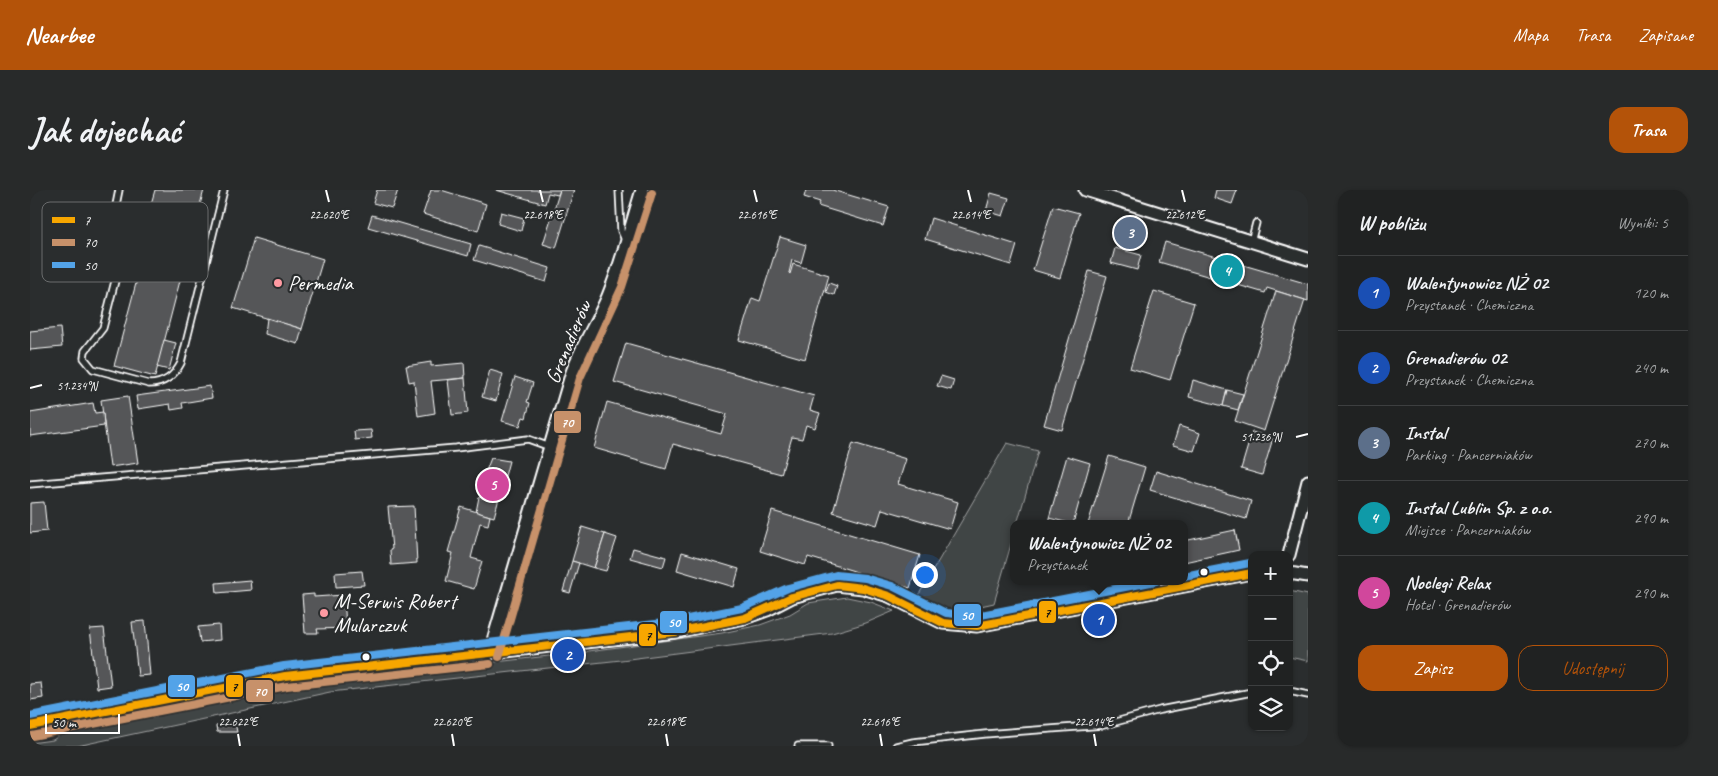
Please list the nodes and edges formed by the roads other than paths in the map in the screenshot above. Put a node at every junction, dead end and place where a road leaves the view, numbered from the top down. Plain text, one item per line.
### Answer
1 (224, 190) edge
2 (619, 190) edge
3 (642, 190) edge
4 (1085, 190) edge
5 (1106, 193) edge
6 (1256, 223) dead end
7 (625, 240) junction
8 (1251, 242) junction
9 (208, 254) edge
10 (1308, 259) edge
11 (115, 282) edge
12 (201, 282) edge
13 (550, 447) junction
14 (1308, 481) edge
15 (30, 484) edge
16 (1290, 551) edge
17 (1248, 574) edge
18 (1293, 574) edge
19 (1308, 576) edge
20 (489, 654) junction
21 (1293, 692) edge
22 (1248, 693) edge
23 (1308, 695) edge
24 (30, 726) edge
25 (798, 746) edge
26 (828, 746) edge
27 (896, 746) edge

1 - 9 lane
2 - 7 lane
3 - 7 street, Grenadierów
4 - 5 street
5 - 8 street
6 - 8 lane
7 - 13 street, Grenadierów
8 - 10 street
11 - 12 lane
13 - 15 lane
13 - 20 street, Grenadierów
14 - 16 street
17 - 20 street
18 - 19 street
20 - 24 street
21 - 23 lane
22 - 27 lane
25 - 26 lane

